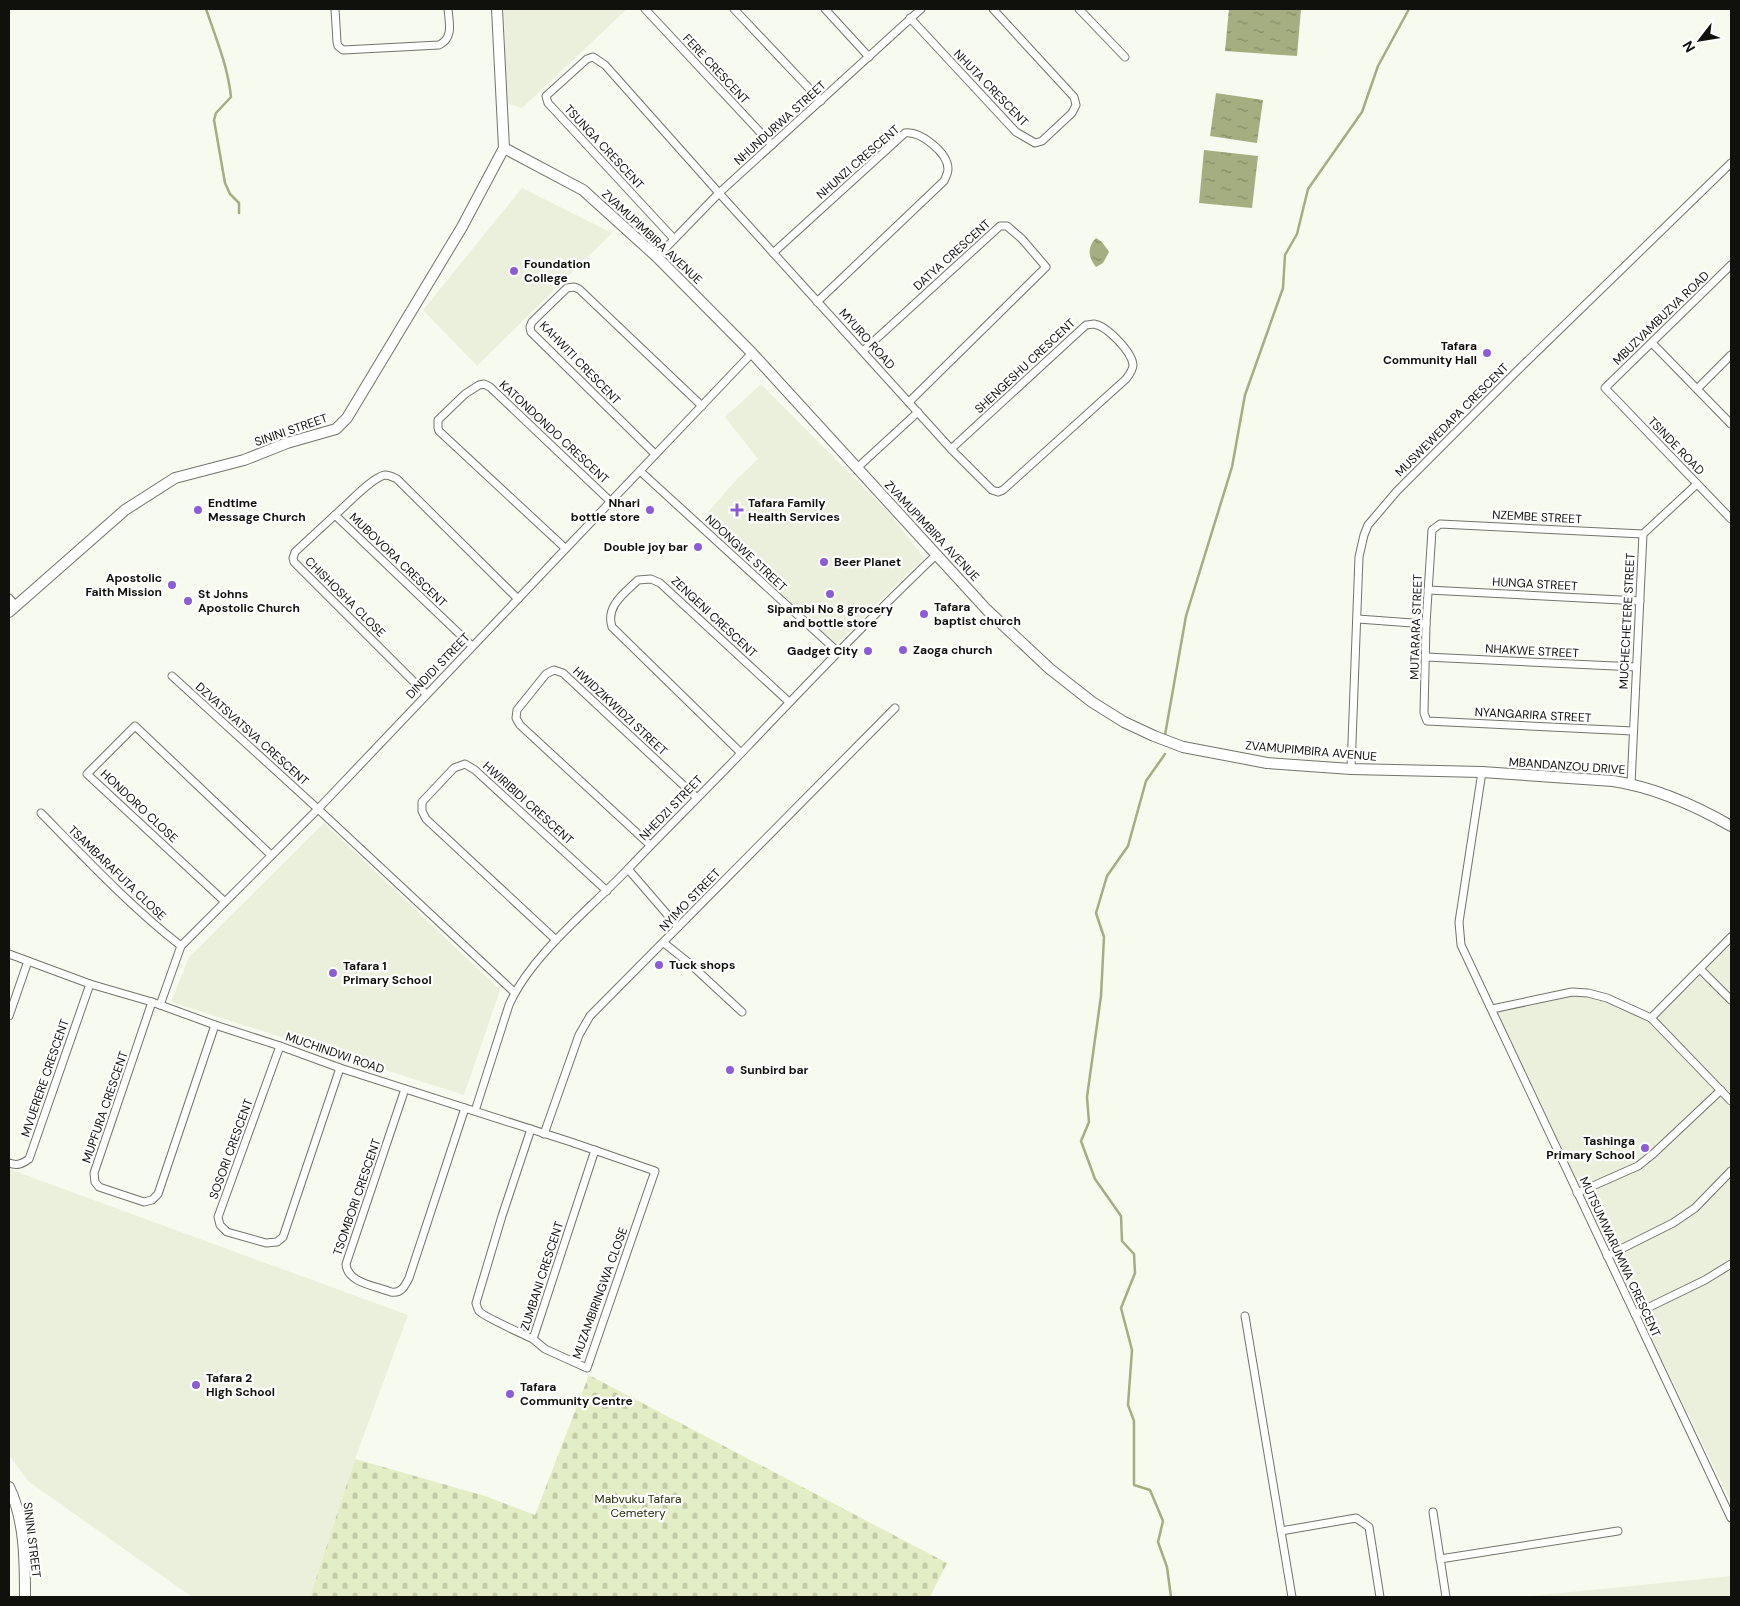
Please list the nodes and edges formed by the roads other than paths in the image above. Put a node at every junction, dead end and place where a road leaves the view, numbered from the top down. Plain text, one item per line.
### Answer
1 (335, 9) edge
2 (448, 9) edge
3 (497, 9) edge
4 (645, 9) edge
5 (734, 9) edge
6 (825, 9) edge
7 (919, 9) edge
8 (992, 9) edge
9 (1079, 9) edge
10 (910, 18) junction
11 (870, 56) junction
12 (1125, 57) dead end
13 (821, 100) junction
14 (772, 145) junction
15 (504, 148) junction
16 (1731, 163) edge
17 (719, 193) junction
18 (674, 239) junction
19 (773, 253) junction
20 (657, 257) junction
21 (1731, 265) edge
22 (817, 302) junction
23 (1652, 343) junction
24 (863, 351) junction
25 (752, 353) junction
26 (1731, 356) edge
27 (1605, 388) joint
28 (1698, 388) junction
29 (909, 402) junction
30 (702, 406) junction
31 (918, 412) junction
32 (1731, 424) edge
33 (951, 449) junction
34 (655, 454) junction
35 (857, 468) junction
36 (640, 471) junction
37 (1697, 484) junction
38 (1003, 490) joint
39 (610, 501) junction
40 (335, 515) junction
41 (1731, 519) edge
42 (1432, 530) joint
43 (1643, 534) junction
44 (565, 548) junction
45 (936, 555) junction
46 (1428, 590) junction
47 (9, 598) edge
48 (518, 599) junction
49 (1640, 601) junction
50 (12, 609) edge
51 (1358, 620) junction
52 (1426, 624) junction
53 (472, 646) junction
54 (838, 652) junction
55 (1426, 656) junction
56 (1636, 667) junction
57 (172, 676) dead end
58 (426, 694) junction
59 (789, 702) junction
60 (895, 708) dead end
61 (1431, 722) joint
62 (1634, 731) junction
63 (741, 753) junction
64 (1351, 769) junction
65 (1482, 772) junction
66 (1631, 784) junction
67 (696, 798) junction
68 (318, 809) junction
69 (41, 814) dead end
70 (1731, 826) edge
71 (650, 845) junction
72 (271, 855) junction
73 (628, 869) junction
74 (607, 891) junction
75 (224, 901) junction
76 (678, 927) junction
77 (1731, 937) edge
78 (556, 940) junction
79 (664, 943) junction
80 (181, 946) junction
81 (9, 954) edge
82 (28, 961) junction
83 (1700, 969) junction
84 (90, 984) junction
85 (514, 992) junction
86 (1731, 1000) edge
87 (152, 1002) junction
88 (160, 1005) junction
89 (1492, 1009) junction
90 (742, 1012) dead end
91 (9, 1016) edge
92 (1651, 1018) junction
93 (215, 1025) junction
94 (280, 1046) junction
95 (340, 1068) junction
96 (406, 1089) junction
97 (1721, 1090) junction
98 (1731, 1101) edge
99 (465, 1108) junction
100 (475, 1111) junction
101 (531, 1129) junction
102 (544, 1134) junction
103 (596, 1150) junction
104 (9, 1163) edge
105 (655, 1171) joint
106 (1731, 1171) edge
107 (1577, 1193) junction
108 (1607, 1256) junction
109 (1731, 1264) edge
110 (1635, 1314) junction
111 (1245, 1316) dead end
112 (533, 1339) junction
113 (9, 1487) edge
114 (1433, 1512) dead end
115 (1731, 1518) edge
116 (1281, 1531) junction
117 (1618, 1532) dead end
118 (1440, 1559) junction
119 (25, 1597) edge
120 (1292, 1597) edge
121 (1380, 1597) edge
122 (1446, 1597) edge

1 - 2 street
3 - 15 street
4 - 14 street, FERE CRESCENT
5 - 13 street
6 - 11 street
7 - 10 street, NHUNDURWA STREET
8 - 10 street, NHUTA CRESCENT
9 - 12 street
10 - 11 street, NHUNDURWA STREET
11 - 13 street, NHUNDURWA STREET
13 - 14 street, NHUNDURWA STREET
14 - 17 street, NHUNDURWA STREET
15 - 20 street, ZVAMUPIMBIRA AVENUE
15 - 50 street, SININI STREET
16 - 51 street, MUSWEWEDAPA CRESCENT
17 - 18 street, NHUNDURWA STREET
17 - 18 street, TSUNGA CRESCENT
17 - 19 street, MYURO ROAD
18 - 20 street, NHUNDURWA STREET
19 - 22 street, MYURO ROAD
19 - 22 street, NHUNZI CRESCENT
20 - 25 street, ZVAMUPIMBIRA AVENUE
21 - 23 street, MBUZVAMBUZVA ROAD
22 - 24 street, MYURO ROAD
23 - 27 street, MBUZVAMBUZVA ROAD
23 - 28 street
24 - 29 street, MYURO ROAD
24 - 29 street, DATYA CRESCENT
25 - 30 street, DINDIDI STREET
25 - 35 street, ZVAMUPIMBIRA AVENUE
26 - 28 street
27 - 37 street, TSINDE ROAD
28 - 32 street
29 - 31 street, MYURO ROAD
30 - 34 street, DINDIDI STREET
30 - 34 street, KAHWITI CRESCENT
31 - 33 street, MYURO ROAD
31 - 35 street
33 - 38 street, MYURO ROAD
33 - 38 street, SHENGESHU CRESCENT
34 - 36 street, DINDIDI STREET
35 - 45 street, ZVAMUPIMBIRA AVENUE
36 - 39 street, DINDIDI STREET
36 - 54 street, NDONGWE STREET
37 - 41 street, TSINDE ROAD
37 - 43 street
39 - 44 street, DINDIDI STREET
39 - 44 street, KATONDONDO CRESCENT
40 - 48 street, MUBOVORA CRESCENT
40 - 53 street, MUBOVORA CRESCENT
40 - 58 street, CHISHOSHA CLOSE
42 - 43 street, NZEMBE STREET
42 - 46 street, MUTARARA STREET
43 - 49 street, MUCHECHETERE STREET
44 - 48 street, DINDIDI STREET
45 - 54 street, NHEDZI STREET
45 - 64 street, ZVAMUPIMBIRA AVENUE
46 - 49 street, HUNGA STREET
46 - 52 street, MUTARARA STREET
47 - 50 street
48 - 53 street, DINDIDI STREET
49 - 56 street, MUCHECHETERE STREET
51 - 52 street
51 - 64 street, MUSWEWEDAPA CRESCENT
52 - 55 street, MUTARARA STREET
53 - 58 street, DINDIDI STREET
54 - 59 street, NHEDZI STREET
55 - 56 street, NHAKWE STREET
55 - 61 street, MUTARARA STREET
56 - 62 street, MUCHECHETERE STREET
57 - 68 street, DZVATSVATSVA CRESCENT
58 - 68 street, DINDIDI STREET
59 - 63 street, NHEDZI STREET
59 - 63 street, ZENGENI CRESCENT
60 - 76 street, NYIMO STREET
61 - 62 street, NYANGARIRA STREET
62 - 66 street, MUCHECHETERE STREET
63 - 67 street, NHEDZI STREET
64 - 65 street, ZVAMUPIMBIRA AVENUE
65 - 66 street, MBANDANZOU DRIVE
65 - 89 street, MUTSUMWARUMWA CRESCENT
66 - 70 street, MBANDANZOU DRIVE
67 - 71 street, NHEDZI STREET
67 - 71 street, HWIDZIKWIDZI STREET
68 - 72 street, DINDIDI STREET
68 - 85 street, DZVATSVATSVA CRESCENT
69 - 80 street, TSAMBARAFUTA CLOSE
71 - 73 street, NHEDZI STREET
72 - 75 street, DINDIDI STREET
72 - 75 street, HONDORO CLOSE
73 - 74 street, NHEDZI STREET
73 - 76 street
74 - 78 street, NHEDZI STREET
74 - 78 street, HWIRIBIDI CRESCENT
75 - 80 street, DINDIDI STREET
76 - 79 street, NYIMO STREET
77 - 83 street
78 - 85 street, NHEDZI STREET
79 - 90 street
79 - 102 street, NYIMO STREET
80 - 88 street, DINDIDI STREET
81 - 82 street, MUCHINDWI ROAD
82 - 84 street, MUCHINDWI ROAD
82 - 91 street
83 - 86 street
83 - 92 street
84 - 87 street, MUCHINDWI ROAD
84 - 104 street, MVUERERE CRESCENT
85 - 100 street, NHEDZI STREET
87 - 88 street, MUCHINDWI ROAD
87 - 93 street, MUPFURA CRESCENT
88 - 93 street, MUCHINDWI ROAD
89 - 92 street
89 - 107 street, MUTSUMWARUMWA CRESCENT
92 - 97 street
93 - 94 street, MUCHINDWI ROAD
94 - 95 street, MUCHINDWI ROAD
94 - 95 street, SOSORI CRESCENT
95 - 96 street, MUCHINDWI ROAD
96 - 99 street, MUCHINDWI ROAD
96 - 99 street, TSOMBORI CRESCENT
97 - 98 street
97 - 107 street
99 - 100 street, MUCHINDWI ROAD
100 - 101 street, MUCHINDWI ROAD
101 - 102 street, MUCHINDWI ROAD
101 - 112 street, ZUMBANI CRESCENT
102 - 103 street, MUCHINDWI ROAD
103 - 105 street, MUCHINDWI ROAD
103 - 112 street, ZUMBANI CRESCENT
105 - 112 street, MUZAMBIRINGWA CLOSE
106 - 108 street
107 - 108 street, MUTSUMWARUMWA CRESCENT
108 - 110 street, MUTSUMWARUMWA CRESCENT
109 - 110 street
110 - 115 street, MUTSUMWARUMWA CRESCENT
111 - 116 street
113 - 119 street, SININI STREET
114 - 118 street
116 - 120 street
116 - 121 street
117 - 118 street
118 - 122 street

